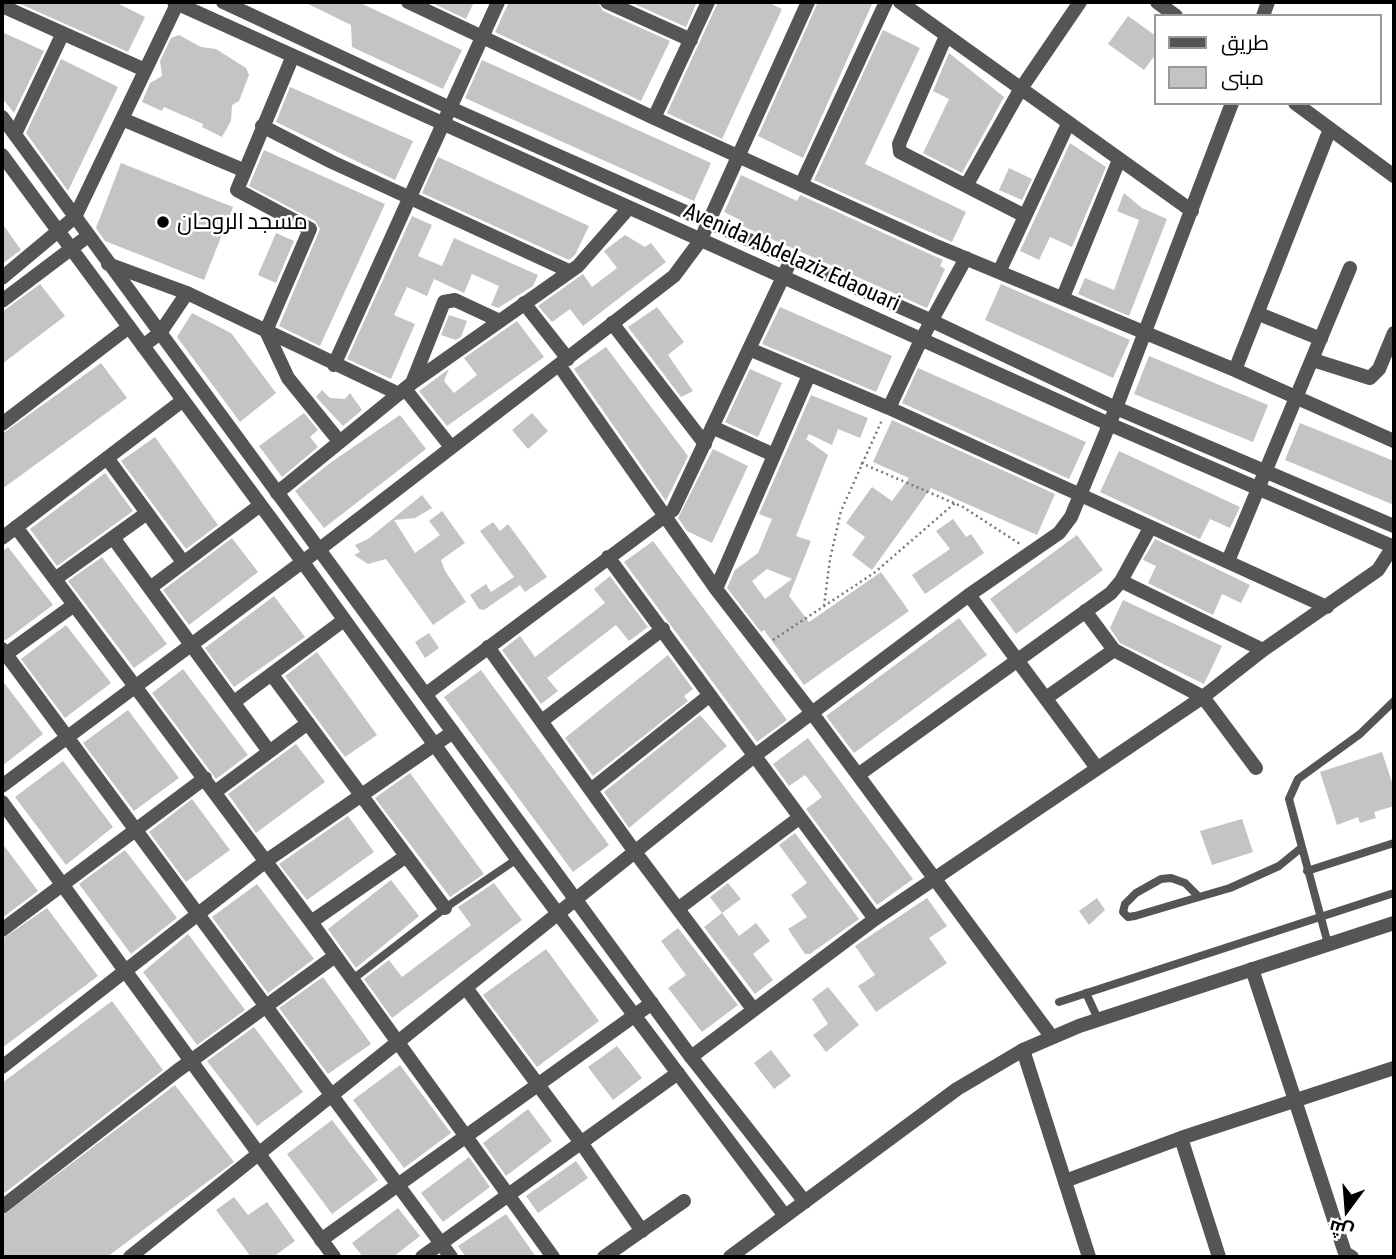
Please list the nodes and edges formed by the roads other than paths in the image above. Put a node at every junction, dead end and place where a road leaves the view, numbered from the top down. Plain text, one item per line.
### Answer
1 (177, 2) edge
2 (223, 2) edge
3 (408, 2) edge
4 (498, 2) edge
5 (607, 2) edge
6 (708, 2) edge
7 (808, 2) edge
8 (886, 2) edge
9 (900, 2) edge
10 (1080, 2) edge
11 (1157, 2) edge
12 (2, 6) edge
13 (1173, 14) edge
14 (63, 33) junction
15 (482, 36) junction
16 (946, 36) junction
17 (691, 40) junction
18 (292, 58) junction
19 (145, 70) junction
20 (1020, 90) junction
21 (1231, 105) edge
22 (1298, 105) edge
23 (448, 107) junction
24 (2, 117) edge
25 (654, 118) junction
26 (122, 119) junction
27 (1068, 124) junction
28 (441, 125) junction
29 (262, 126) junction
30 (1330, 129) junction
31 (15, 134) junction
32 (739, 156) junction
33 (3, 160) edge
34 (1119, 160) junction
35 (243, 170) junction
36 (1394, 176) edge
37 (801, 185) junction
38 (966, 186) junction
39 (409, 195) junction
40 (628, 209) junction
41 (1192, 211) junction
42 (1025, 216) junction
43 (75, 218) junction
44 (708, 222) junction
45 (59, 233) junction
46 (88, 236) junction
47 (700, 241) junction
48 (70, 249) junction
49 (966, 258) junction
50 (791, 260) junction
51 (108, 264) junction
52 (1350, 268) dead end
53 (1000, 270) junction
54 (569, 271) junction
55 (783, 276) junction
56 (2, 278) edge
57 (187, 293) junction
58 (1063, 297) junction
59 (2, 301) edge
60 (524, 303) junction
61 (1259, 314) junction
62 (500, 321) junction
63 (932, 321) junction
64 (612, 323) junction
65 (129, 327) junction
66 (266, 331) junction
67 (160, 333) junction
68 (1394, 333) edge
69 (1145, 334) junction
70 (1321, 339) junction
71 (921, 340) junction
72 (143, 346) junction
73 (749, 349) junction
74 (1313, 360) junction
75 (563, 362) junction
76 (334, 365) junction
77 (1236, 370) junction
78 (810, 375) junction
79 (405, 389) junction
80 (1297, 397) junction
81 (182, 401) junction
82 (889, 408) junction
83 (1116, 408) junction
84 (2, 424) edge
85 (1109, 425) junction
86 (712, 427) junction
87 (339, 441) junction
88 (1394, 441) edge
89 (705, 444) junction
90 (450, 447) junction
91 (774, 455) junction
92 (107, 458) junction
93 (1265, 471) junction
94 (1257, 489) junction
95 (277, 493) junction
96 (1080, 495) junction
97 (259, 506) junction
98 (147, 513) junction
99 (665, 517) junction
100 (1394, 526) edge
101 (16, 527) junction
102 (1150, 528) junction
103 (2, 538) edge
104 (114, 539) junction
105 (1394, 546) edge
106 (321, 548) junction
107 (608, 557) junction
108 (302, 561) junction
109 (1228, 561) junction
110 (183, 562) junction
111 (55, 579) junction
112 (1121, 581) junction
113 (150, 588) junction
114 (716, 589) junction
115 (969, 595) junction
116 (74, 605) junction
117 (1327, 607) junction
118 (1085, 611) junction
119 (344, 620) junction
120 (663, 629) junction
121 (192, 646) junction
122 (488, 647) junction
123 (1114, 650) junction
124 (1264, 650) junction
125 (3, 654) edge
126 (1018, 658) junction
127 (272, 675) junction
128 (136, 685) junction
129 (426, 694) junction
130 (710, 695) junction
131 (1203, 697) junction
132 (1046, 698) junction
133 (1394, 701) edge
134 (234, 702) junction
135 (812, 713) junction
136 (543, 720) junction
137 (307, 723) junction
138 (453, 732) junction
139 (68, 738) junction
140 (436, 744) junction
141 (268, 750) junction
142 (753, 757) junction
143 (1097, 768) junction
144 (1256, 768) dead end
145 (858, 775) junction
146 (205, 778) junction
147 (2, 786) edge
148 (592, 789) junction
149 (215, 792) junction
150 (359, 795) junction
151 (2, 802) edge
152 (799, 818) junction
153 (136, 831) junction
154 (1394, 843) edge
155 (1301, 848) junction
156 (635, 852) junction
157 (405, 857) junction
158 (517, 859) junction
159 (266, 861) junction
160 (1307, 871) junction
161 (934, 880) junction
162 (64, 884) junction
163 (1394, 893) edge
164 (1199, 897) junction
165 (577, 899) junction
166 (444, 908) junction
167 (679, 908) junction
168 (559, 912) junction
169 (197, 914) junction
170 (1320, 917) junction
171 (876, 919) junction
172 (312, 922) junction
173 (1394, 923) edge
174 (2, 930) edge
175 (1328, 944) junction
176 (335, 956) junction
177 (1252, 969) junction
178 (125, 971) junction
179 (353, 979) junction
180 (466, 988) junction
181 (1086, 993) junction
182 (1059, 1002) dead end
183 (652, 1003) junction
184 (265, 1006) junction
185 (753, 1009) junction
186 (634, 1015) junction
187 (1098, 1019) junction
188 (1051, 1036) junction
189 (397, 1041) junction
190 (1023, 1050) junction
191 (691, 1057) junction
192 (189, 1062) junction
193 (2, 1067) edge
194 (1394, 1068) edge
195 (678, 1073) junction
196 (538, 1086) junction
197 (331, 1095) junction
198 (1294, 1101) junction
199 (465, 1137) junction
200 (1181, 1138) junction
201 (582, 1144) junction
202 (257, 1154) junction
203 (1065, 1181) junction
204 (398, 1186) junction
205 (507, 1195) junction
206 (684, 1200) dead end
207 (805, 1202) junction
208 (2, 1208) edge
209 (785, 1216) junction
210 (642, 1231) junction
211 (321, 1240) junction
212 (441, 1244) junction
213 (1345, 1256) edge
214 (130, 1257) edge
215 (334, 1257) edge
216 (422, 1257) edge
217 (451, 1257) edge
218 (553, 1257) edge
219 (604, 1257) edge
220 (730, 1257) edge
221 (1089, 1257) edge
222 (1219, 1257) edge

1 - 18 street, Avenida Abdelaziz Edaouari
1 - 19 street
2 - 23 street, Avenida Abdelaziz Edaouari
3 - 15 street
4 - 15 street
5 - 17 street
6 - 17 street
7 - 32 street
8 - 37 street
9 - 16 street
10 - 20 street
11 - 13 street
12 - 14 street
14 - 19 street
14 - 31 street
15 - 23 street
15 - 25 street
16 - 20 street
16 - 38 street
17 - 25 street
18 - 28 street, Avenida Abdelaziz Edaouari
18 - 29 street
19 - 26 street
20 - 27 street
20 - 38 street
21 - 41 street
22 - 30 street
23 - 28 street
23 - 44 street, Avenida Abdelaziz Edaouari
24 - 31 street
25 - 32 street
26 - 35 street
26 - 43 street
27 - 34 street
27 - 42 street
28 - 39 street
28 - 40 street, Avenida Abdelaziz Edaouari
29 - 35 street
29 - 39 street
30 - 36 street
30 - 61 street
31 - 43 street
32 - 37 street
32 - 44 street
33 - 45 street
34 - 41 street
34 - 58 street
35 - 66 street
37 - 49 street
38 - 42 street
39 - 54 street
39 - 76 street
40 - 47 street, Avenida Abdelaziz Edaouari
40 - 54 street
41 - 69 street
42 - 53 street
43 - 45 street
43 - 46 street
44 - 47 street
44 - 50 street, Avenida Abdelaziz Edaouari
45 - 48 street
45 - 56 street
46 - 48 street
46 - 51 street
47 - 55 street, Avenida Abdelaziz Edaouari
47 - 64 street
48 - 59 street
48 - 65 street
49 - 53 street
49 - 63 street
50 - 55 street
50 - 63 street, Avenida Abdelaziz Edaouari
51 - 57 street
51 - 67 street
52 - 70 street
53 - 58 street
54 - 60 street
55 - 71 street, Avenida Abdelaziz Edaouari
55 - 73 street
57 - 66 street
57 - 67 street
58 - 69 street
60 - 62 street
60 - 75 street
61 - 70 street
61 - 77 street
62 - 79 street
62 - 79 street
63 - 71 street
63 - 83 street, Avenida Abdelaziz Edaouari
64 - 75 street
64 - 89 street
65 - 72 street
65 - 84 street
66 - 76 street
66 - 87 street
67 - 72 street
67 - 95 street
68 - 74 street
69 - 77 street
69 - 83 street
70 - 74 street
71 - 82 street
71 - 85 street, Avenida Abdelaziz Edaouari
72 - 81 street
73 - 78 street
73 - 86 street
74 - 80 street
75 - 90 street
75 - 99 street
76 - 79 street
77 - 80 street
78 - 82 street
78 - 91 street
79 - 87 street
79 - 90 street
80 - 88 street
80 - 93 street
81 - 92 street
81 - 97 street
82 - 96 street
83 - 85 street
83 - 93 street, Avenida Abdelaziz Edaouari
85 - 94 street, Avenida Abdelaziz Edaouari
85 - 96 street
86 - 89 street
86 - 91 street
87 - 95 street
89 - 99 street
90 - 106 street
91 - 114 street
92 - 98 street
92 - 101 street
93 - 94 street
93 - 100 street, Avenida Abdelaziz Edaouari
94 - 105 street, Avenida Abdelaziz Edaouari
94 - 109 street
95 - 106 street
96 - 102 street
96 - 115 street
97 - 108 street
97 - 110 street
98 - 104 street
98 - 110 street
99 - 107 street
99 - 114 street
101 - 103 street
101 - 111 street
102 - 109 street
102 - 112 street
104 - 111 street
104 - 113 street
105 - 117 street
106 - 108 street
106 - 129 street
107 - 120 street
107 - 122 street
108 - 119 street
108 - 121 street
109 - 117 street
110 - 113 street
111 - 116 street
112 - 118 street
112 - 124 street
113 - 121 street
114 - 135 street
115 - 126 street
115 - 135 street
116 - 125 street
116 - 128 street
117 - 124 street
118 - 123 street
118 - 126 street
119 - 127 street
119 - 140 street
120 - 130 street
120 - 136 street
121 - 128 street
121 - 134 street
122 - 129 street
122 - 136 street
123 - 131 street
123 - 132 street
124 - 131 street
125 - 139 street
126 - 132 street
126 - 145 street
127 - 134 street
127 - 137 street
128 - 139 street
128 - 146 street
129 - 138 street
130 - 142 street
130 - 148 street
131 - 143 street
131 - 144 street
132 - 143 street
133 - 155 lane
134 - 141 street
135 - 142 street
135 - 145 street
136 - 148 street
137 - 141 street
137 - 150 street
138 - 140 street
138 - 165 street
139 - 147 street
139 - 153 street
140 - 150 street
140 - 158 street
141 - 149 street
142 - 152 street
142 - 156 street
143 - 161 street
145 - 161 street
146 - 149 street
146 - 153 street
148 - 156 street
149 - 159 street
150 - 157 street
150 - 159 street
151 - 162 street
152 - 167 street
152 - 171 street
153 - 162 street
153 - 169 street
154 - 160 lane
155 - 160 lane
155 - 164 lane
156 - 165 street
156 - 167 street
157 - 166 street
157 - 172 street
158 - 166 lane
158 - 168 street
159 - 169 street
159 - 172 street
160 - 170 lane
161 - 171 street
161 - 188 street
162 - 174 street
162 - 178 street
163 - 170 lane
164 - 164 lane
165 - 168 street
165 - 183 street
166 - 179 lane
167 - 185 street
168 - 180 street
168 - 186 street
169 - 178 street
169 - 184 street
170 - 175 lane
170 - 181 lane
171 - 185 street
172 - 176 street
173 - 175 street
175 - 177 street
176 - 179 street
176 - 184 street
177 - 187 street
177 - 198 street
178 - 192 street
178 - 193 street
179 - 189 street
180 - 189 street
180 - 196 street
181 - 182 lane
181 - 187 lane
183 - 186 street
183 - 191 street
184 - 192 street
184 - 197 street
185 - 191 street
186 - 195 street
186 - 196 street
187 - 188 street
188 - 190 street
189 - 197 street
189 - 199 street
190 - 203 street
190 - 207 street
191 - 207 street
192 - 202 street
192 - 208 street
194 - 198 street
195 - 201 street
195 - 209 street
196 - 199 street
196 - 201 street
197 - 202 street
197 - 204 street
198 - 200 street
198 - 213 street
199 - 204 street
199 - 205 street
200 - 203 street
200 - 222 street
201 - 205 street
201 - 210 street
202 - 211 street
202 - 214 street
203 - 221 street
204 - 211 street
204 - 212 street
205 - 212 street
205 - 218 street
206 - 210 street
207 - 209 street
209 - 220 street
210 - 219 street
211 - 215 street
212 - 216 street
212 - 217 street

